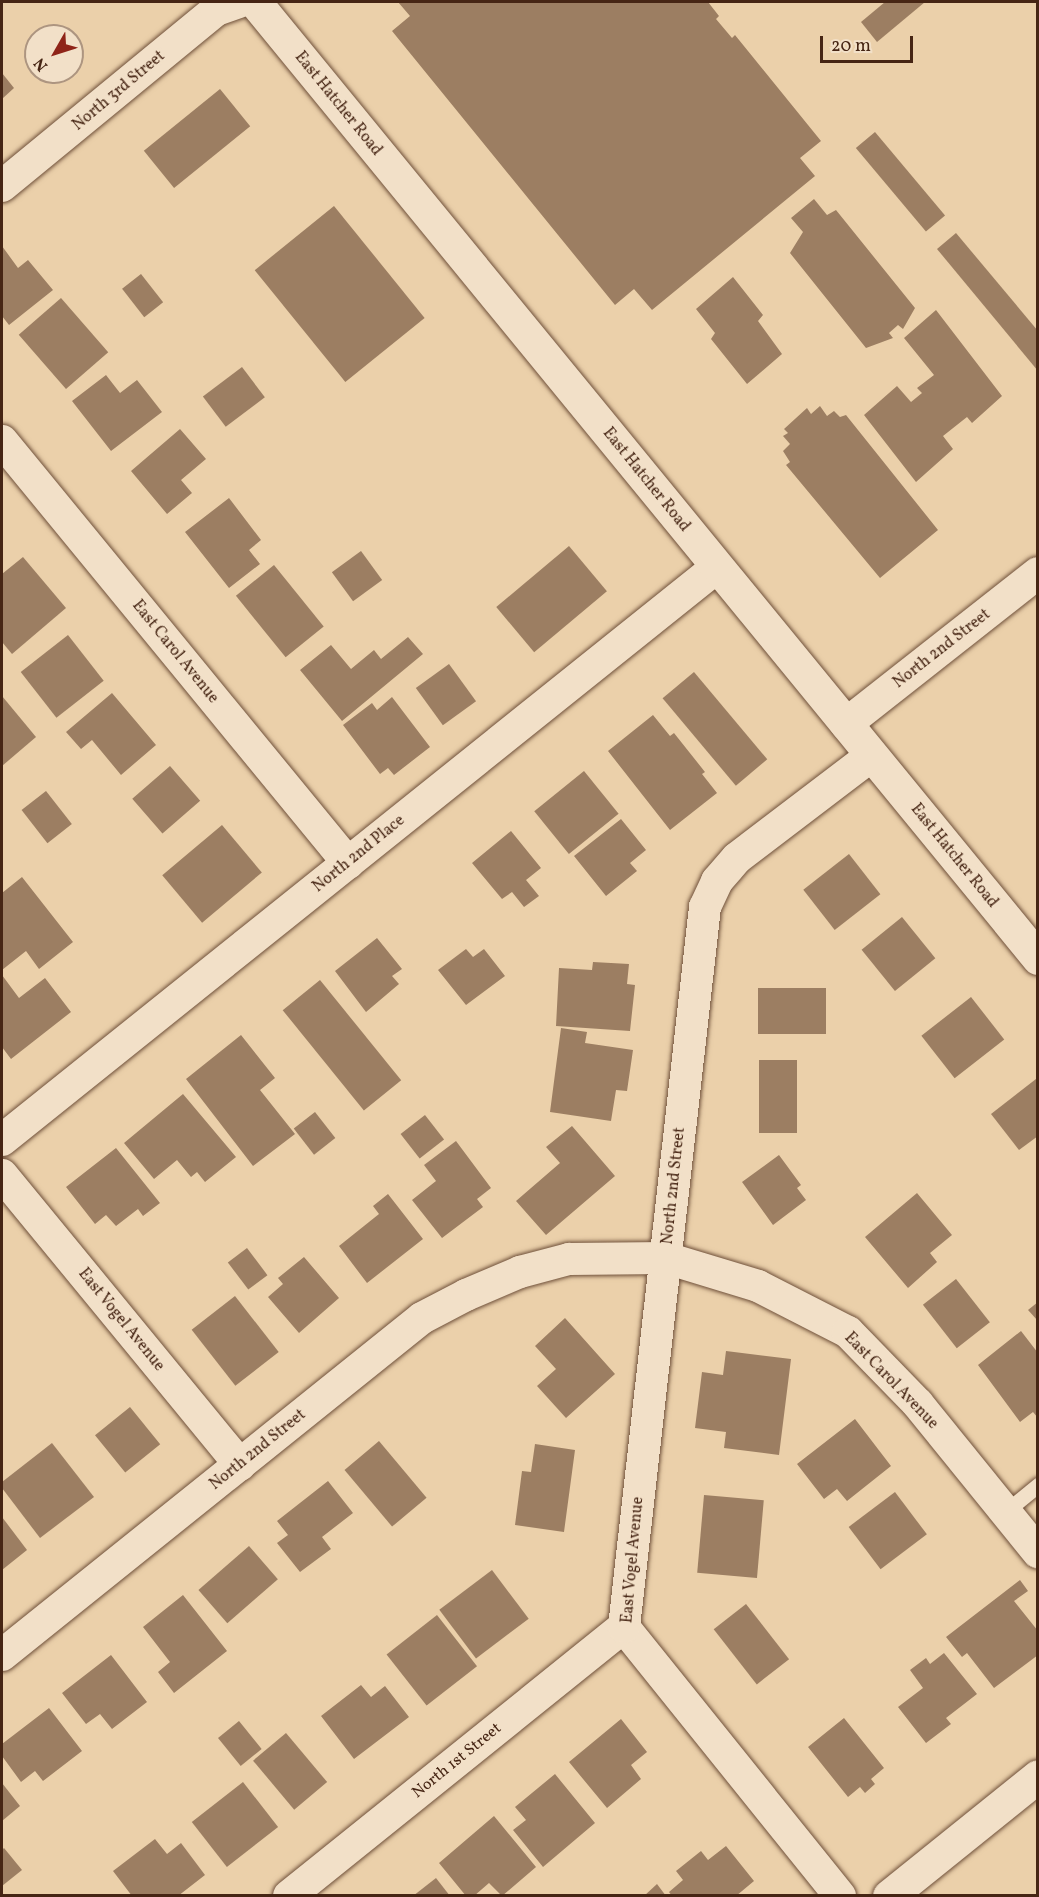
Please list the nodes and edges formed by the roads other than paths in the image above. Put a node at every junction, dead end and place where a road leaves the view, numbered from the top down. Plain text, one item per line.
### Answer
1 (256, 3) edge
2 (2, 186) edge
3 (2, 441) edge
4 (717, 567) junction
5 (1038, 573) edge
6 (846, 724) junction
7 (871, 756) junction
8 (348, 863) junction
9 (1038, 958) edge
10 (2, 1140) edge
11 (2, 1175) edge
12 (666, 1258) junction
13 (240, 1465) junction
14 (1038, 1485) edge
15 (1005, 1512) junction
16 (1038, 1552) edge
17 (624, 1627) junction
18 (2, 1655) edge
19 (1038, 1776) edge
20 (289, 1896) edge
21 (840, 1896) edge
22 (889, 1896) edge

1 - 2 street, North 3rd Street
1 - 4 street, East Hatcher Road
3 - 8 street, East Carol Avenue
4 - 6 street, East Hatcher Road
4 - 8 street, North 2nd Place
5 - 6 street, North 2nd Street
6 - 7 street, East Hatcher Road
7 - 9 street, East Hatcher Road
7 - 12 street, North 2nd Street
8 - 10 street, North 2nd Place
11 - 13 street, East Vogel Avenue
12 - 13 street, North 2nd Street
12 - 15 street, East Carol Avenue
12 - 17 street, East Vogel Avenue
13 - 18 street, North 2nd Street
14 - 15 lane
15 - 16 street, East Carol Avenue
17 - 20 street, North 1st Street
17 - 21 street, East Vogel Avenue
19 - 22 street

